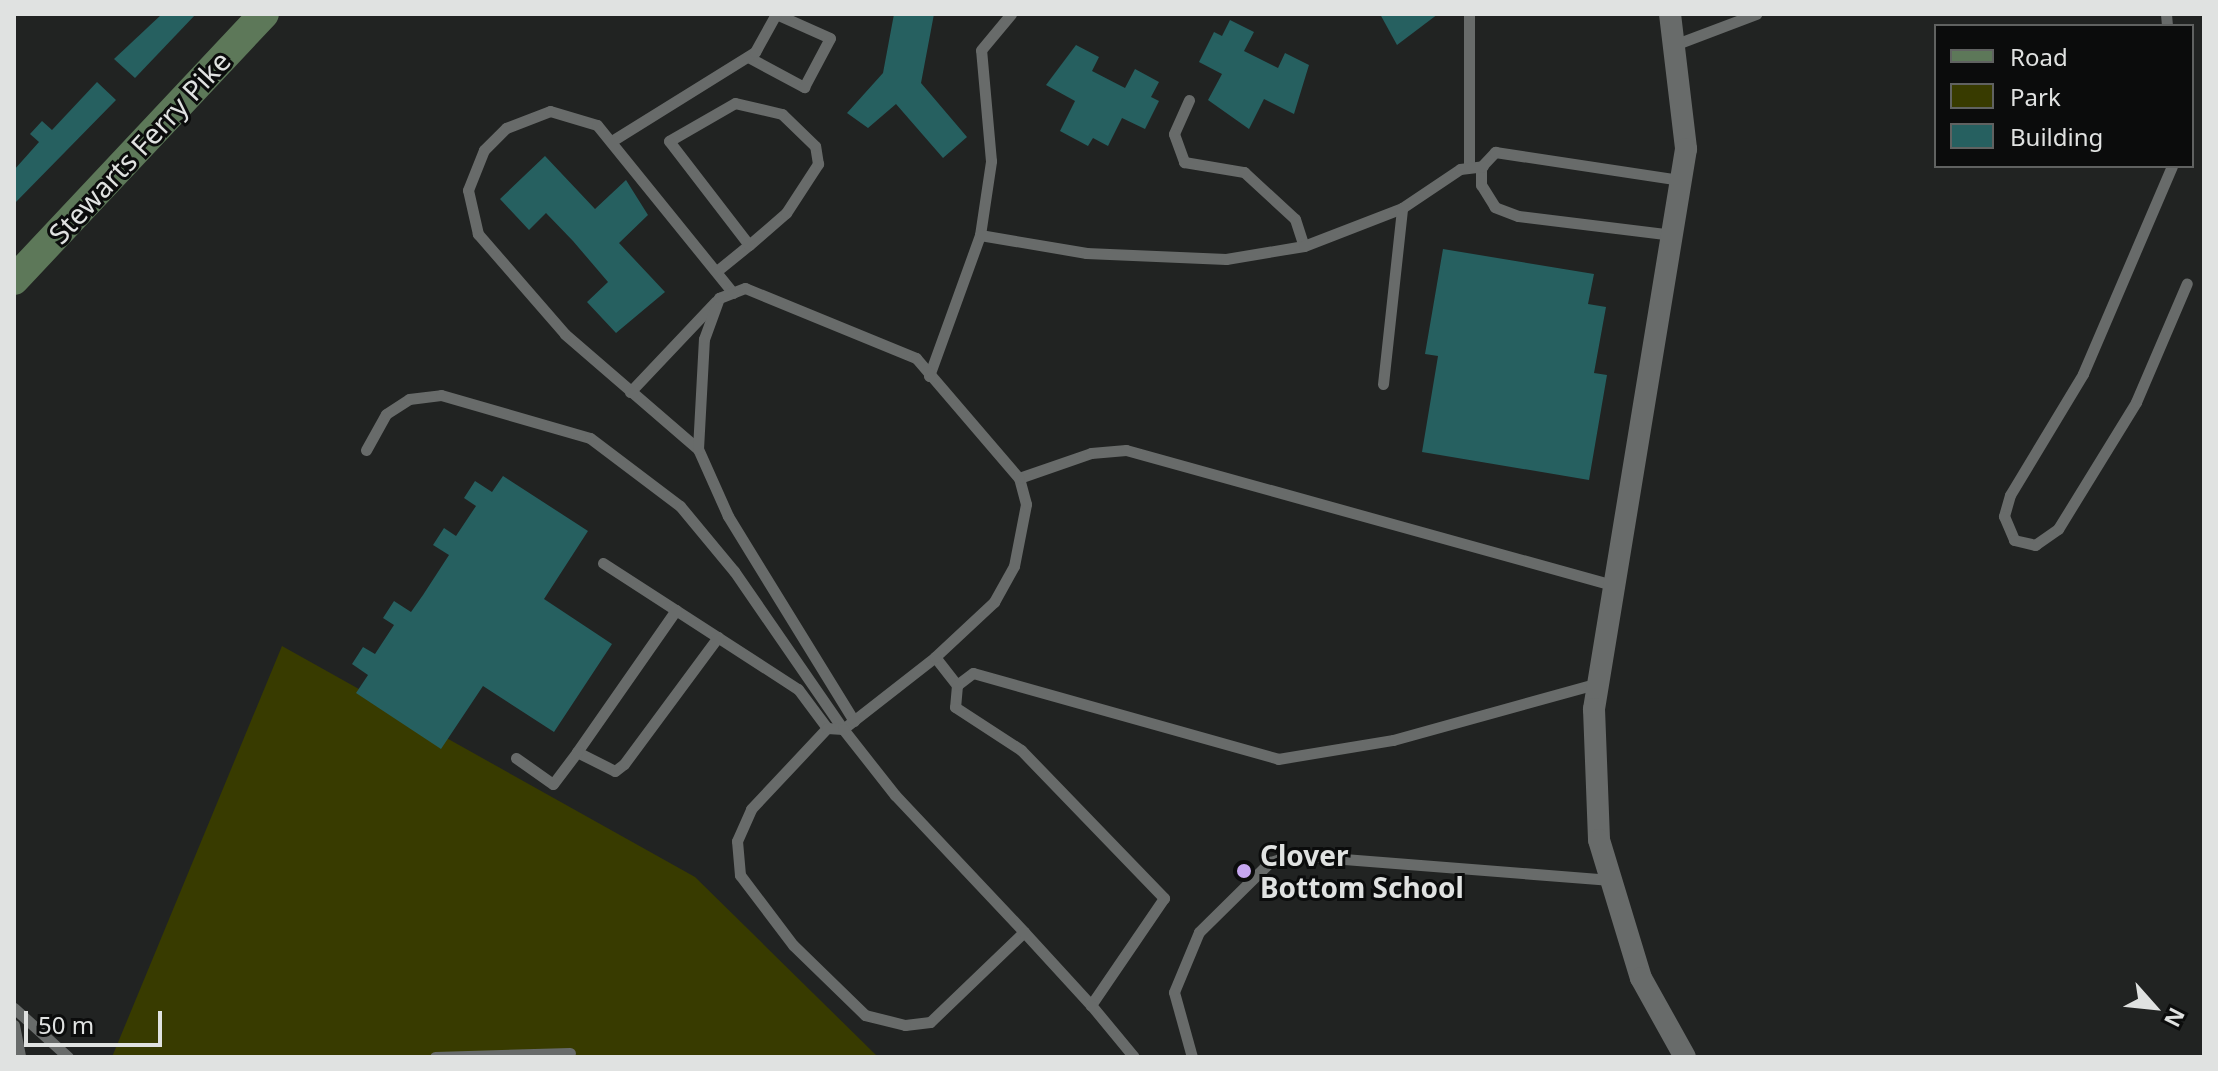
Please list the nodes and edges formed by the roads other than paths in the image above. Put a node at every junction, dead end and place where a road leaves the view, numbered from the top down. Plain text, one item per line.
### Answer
1 (264, 14) edge
2 (776, 14) edge
3 (1011, 14) edge
4 (1469, 14) edge
5 (1670, 14) edge
6 (1756, 14) edge
7 (1674, 45) junction
8 (748, 57) junction
9 (1189, 100) dead end
10 (615, 139) junction
11 (1483, 166) junction
12 (1469, 167) junction
13 (2171, 168) edge
14 (1681, 180) junction
15 (1402, 208) junction
16 (980, 235) junction
17 (1673, 235) junction
18 (749, 245) junction
19 (1304, 246) junction
20 (718, 270) junction
21 (14, 280) edge
22 (2187, 283) dead end
23 (733, 293) junction
24 (719, 298) junction
25 (929, 376) junction
26 (1383, 384) dead end
27 (630, 392) junction
28 (698, 449) junction
29 (366, 450) dead end
30 (1019, 478) junction
31 (603, 563) dead end
32 (1616, 586) junction
33 (676, 610) junction
34 (718, 637) junction
35 (935, 657) junction
36 (1598, 683) junction
37 (957, 685) junction
38 (854, 721) junction
39 (827, 728) junction
40 (843, 729) junction
41 (577, 752) junction
42 (516, 758) dead end
43 (1611, 880) junction
44 (1024, 932) junction
45 (1091, 1005) junction
46 (14, 1008) edge
47 (14, 1025) edge
48 (570, 1053) dead end
49 (20, 1057) edge
50 (68, 1057) edge
51 (435, 1057) edge
52 (1134, 1057) edge
53 (1192, 1057) edge
54 (1685, 1057) edge

1 - 21 main road, Stewarts Ferry Pike
2 - 8 lane
2 - 8 lane
3 - 16 lane
4 - 12 lane
5 - 7 street
6 - 7 lane
7 - 14 street
8 - 10 lane
9 - 19 lane
10 - 20 lane
10 - 27 lane
11 - 12 lane
11 - 14 lane
11 - 17 lane
12 - 15 lane
13 - 22 lane
14 - 17 street
15 - 19 lane
15 - 26 lane
16 - 19 lane
16 - 25 lane
17 - 32 street
18 - 18 lane
18 - 20 lane
20 - 23 lane
23 - 24 lane
23 - 25 lane
24 - 27 lane
24 - 28 lane
25 - 30 lane
27 - 28 lane
28 - 38 lane
29 - 40 lane
30 - 32 lane
30 - 35 lane
31 - 33 lane
32 - 36 street
33 - 34 lane
33 - 41 lane
34 - 39 lane
34 - 41 lane
35 - 37 lane
35 - 38 lane
36 - 37 lane
36 - 43 street
37 - 45 lane
38 - 40 lane
39 - 40 lane
39 - 44 lane
40 - 44 lane
41 - 42 lane
43 - 53 lane
43 - 54 street
44 - 45 lane
45 - 52 lane
46 - 50 lane
47 - 49 lane
48 - 51 lane

